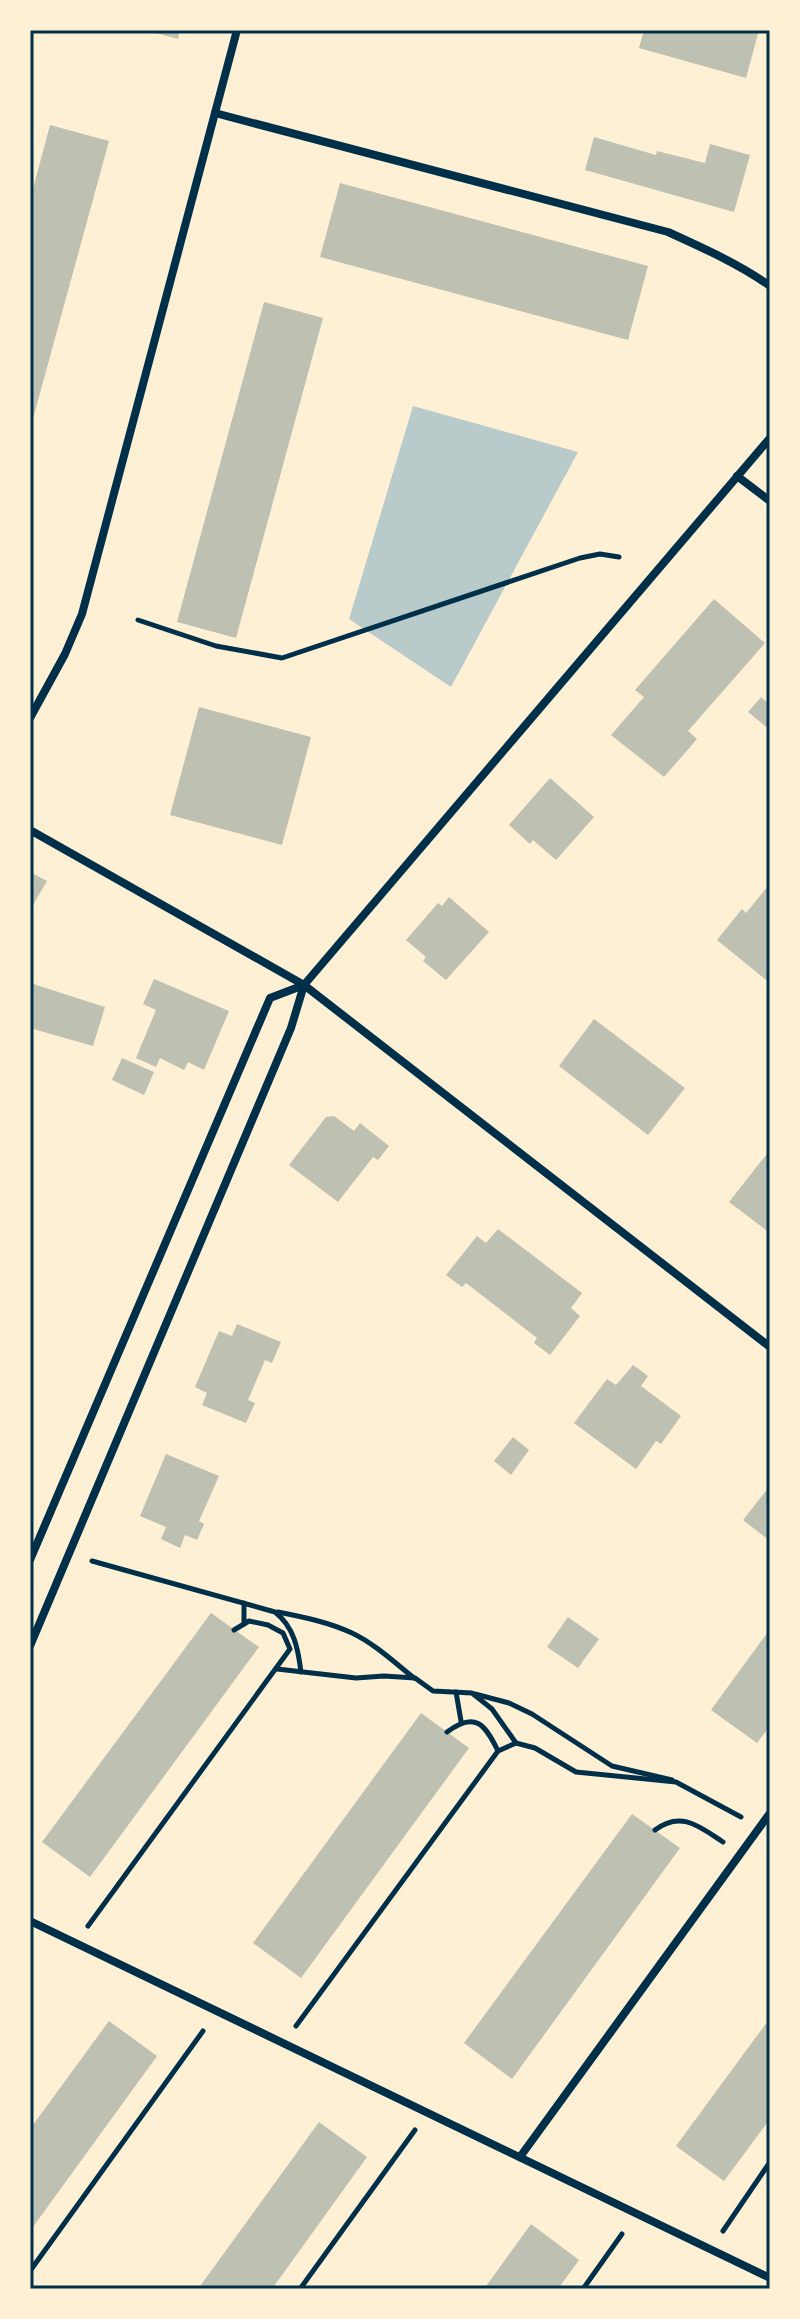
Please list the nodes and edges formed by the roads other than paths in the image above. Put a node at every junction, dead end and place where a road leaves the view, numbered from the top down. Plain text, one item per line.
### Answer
1 (237, 30) edge
2 (215, 113) junction
3 (770, 286) edge
4 (770, 438) edge
5 (737, 476) junction
6 (770, 501) edge
7 (30, 718) edge
8 (30, 830) edge
9 (304, 985) junction
10 (770, 1347) edge
11 (30, 1560) edge
12 (30, 1646) edge
13 (770, 1813) edge
14 (30, 1921) edge
15 (520, 2157) junction
16 (770, 2278) edge

1 - 2 street
2 - 3 street
2 - 7 street
4 - 5 street
5 - 6 street
5 - 9 street
8 - 9 street
9 - 10 street
9 - 11 street
9 - 12 street
13 - 15 street
14 - 15 street
15 - 16 street

